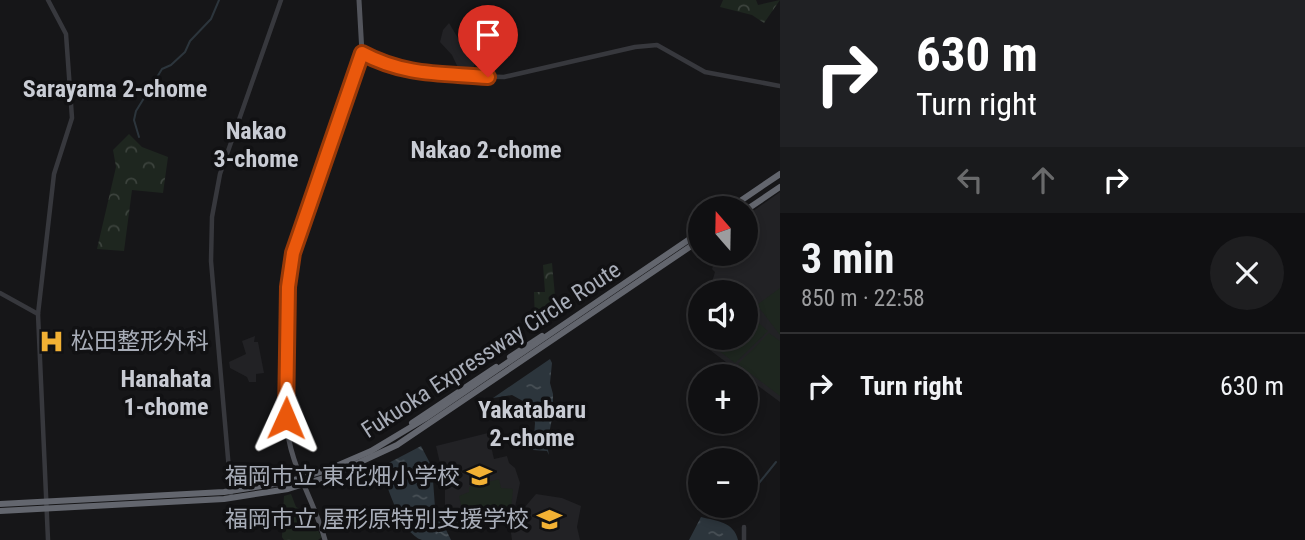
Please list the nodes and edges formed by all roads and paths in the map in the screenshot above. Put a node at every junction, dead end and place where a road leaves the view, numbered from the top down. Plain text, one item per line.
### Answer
1 (48, 0) edge
2 (281, 0) edge
3 (359, 0) edge
4 (362, 53) junction
5 (780, 86) edge
6 (780, 176) edge
7 (780, 188) edge
8 (749, 196) edge
9 (754, 196) edge
10 (758, 203) edge
11 (688, 238) edge
12 (688, 239) edge
13 (688, 248) edge
14 (688, 248) edge
15 (0, 293) edge
16 (38, 314) junction
17 (298, 476) junction
18 (302, 485) junction
19 (231, 488) junction
20 (232, 497) junction
21 (45, 499) junction
22 (0, 503) edge
23 (45, 509) junction
24 (0, 511) edge
25 (744, 527) dead end
26 (47, 540) edge
27 (326, 540) edge
28 (744, 540) edge

1 - 16 street
2 - 19 street
3 - 4 main road
4 - 5 street
4 - 17 main road
6 - 8 highway
6 - 9 highway
7 - 10 highway, bridge
11 - 17 highway, bridge
12 - 22 highway, Fukuoka Expressway Circle Route, bridge
13 - 18 highway, bridge
14 - 24 highway, Fukuoka Expressway Circle Route, bridge
15 - 16 street
16 - 21 street
17 - 18 main road
17 - 19 highway
18 - 20 highway
18 - 27 main road
19 - 20 street
19 - 21 highway
20 - 23 highway
21 - 22 highway
21 - 23 street
23 - 24 highway
23 - 26 street
25 - 28 street

